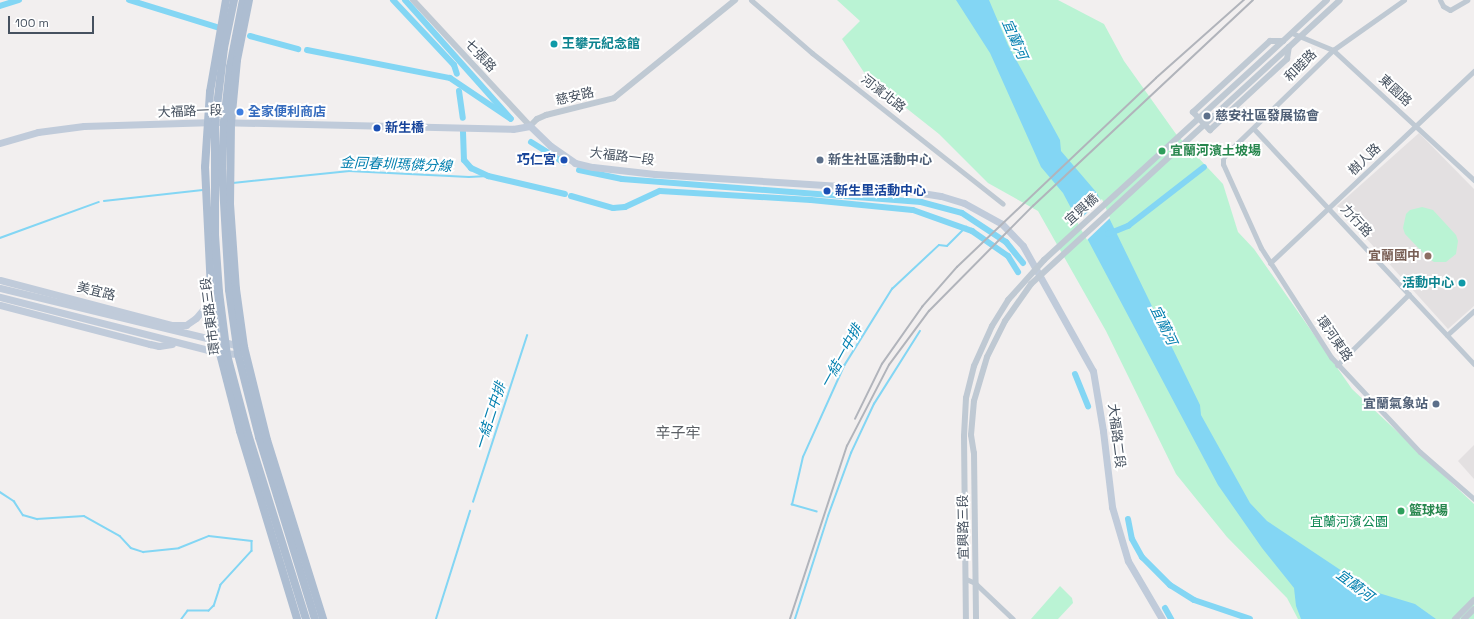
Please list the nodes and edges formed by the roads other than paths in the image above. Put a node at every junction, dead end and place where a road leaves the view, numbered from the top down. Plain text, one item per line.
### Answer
1 (226, 0) edge
2 (234, 0) edge
3 (243, 0) edge
4 (249, 0) edge
5 (414, 0) edge
6 (735, 0) edge
7 (751, 0) edge
8 (1327, 0) edge
9 (1340, 0) edge
10 (1404, 0) edge
11 (1440, 0) edge
12 (1467, 0) edge
13 (1292, 32) junction
14 (1301, 36) junction
15 (1283, 41) junction
16 (1289, 47) junction
17 (1333, 50) junction
18 (1474, 71) edge
19 (1202, 104) junction
20 (211, 122) junction
21 (1219, 122) junction
22 (228, 123) junction
23 (530, 126) junction
24 (1417, 126) junction
25 (1254, 129) junction
26 (0, 143) edge
27 (1222, 158) joint
28 (1474, 180) edge
29 (1003, 204) dead end
30 (1330, 209) junction
31 (215, 242) junction
32 (1033, 261) joint
33 (1270, 263) junction
34 (210, 274) junction
35 (0, 280) edge
36 (0, 288) edge
37 (211, 288) junction
38 (1409, 294) junction
39 (0, 297) edge
40 (0, 305) edge
41 (1474, 311) edge
42 (186, 325) junction
43 (176, 332) junction
44 (1447, 335) junction
45 (217, 342) junction
46 (175, 343) junction
47 (226, 343) junction
48 (240, 346) junction
49 (223, 354) junction
50 (238, 354) junction
51 (1337, 364) junction
52 (1474, 364) edge
53 (971, 435) joint
54 (964, 436) joint
55 (1474, 499) edge
56 (966, 579) junction
57 (975, 582) junction
58 (1474, 600) edge
59 (1474, 609) edge
60 (297, 619) edge
61 (306, 619) edge
62 (315, 619) edge
63 (323, 619) edge
64 (966, 619) edge
65 (976, 619) edge
66 (1013, 619) edge
67 (1162, 619) edge
68 (1455, 619) edge
69 (1464, 619) edge

1 - 20 main road, 環市東路三段
2 - 20 main road, 環市東路三段
3 - 22 main road, 環市東路三段
4 - 22 main road, 環市東路三段
5 - 23 street, 七張路
6 - 23 street, 慈安路
7 - 29 street, 河濱北路
8 - 13 street, 宜興橋
9 - 14 street, 宜興橋
10 - 17 street, 和睦路
11 - 12 street
13 - 14 street, 東園路
13 - 15 street, 宜興橋
14 - 16 street, 宜興橋
14 - 17 street, 東園路
15 - 19 street
15 - 54 street, 宜興橋, bridge
16 - 21 street
16 - 53 street, 宜興橋, bridge
17 - 24 street, 東園路
17 - 25 street, 和睦路
18 - 24 street, 樹人路
19 - 21 street
19 - 21 street
20 - 22 main road, 大福路一段
20 - 26 main road, 大福路一段
20 - 31 main road, 環市東路三段
20 - 34 main road, 環市東路三段
22 - 23 main road, 大福路一段
22 - 48 main road, 環市東路三段
23 - 32 main road, 大福路一段
24 - 28 street, 東園路
24 - 30 street, 樹人路
25 - 27 street, 和睦路
25 - 30 street, 力行路
27 - 33 street, 環河東路
30 - 33 street, 樹人路
30 - 38 street, 力行路
31 - 34 main road
31 - 47 main road, 環市東路三段
32 - 67 main road, 大福路二段
33 - 51 street, 環河東路
34 - 37 main road, 環市東路三段
35 - 42 main road, 美宜路
36 - 43 main road, 美宜路
37 - 42 main road
37 - 45 main road, 環市東路三段
38 - 44 street, 力行路
38 - 51 street
39 - 46 main road
40 - 46 main road
41 - 44 street
42 - 43 street
43 - 45 main road, 美宜路
44 - 52 street, 力行路
45 - 47 main road, 美宜路
45 - 49 main road, 環市東路三段
46 - 49 main road
47 - 48 main road, 美宜路
47 - 49 main road, 環市東路三段
48 - 50 main road, 環市東路三段
48 - 63 main road, 環市東路三段
49 - 50 main road
49 - 60 main road, 環市東路三段
49 - 61 main road, 環市東路三段
50 - 62 main road, 環市東路三段
51 - 55 street, 環河東路
53 - 57 street, 宜興路三段
54 - 56 street, 宜興路三段
56 - 57 street
56 - 64 street, 宜興路三段
57 - 65 street, 宜興路三段
57 - 66 street
58 - 68 street
59 - 69 street

